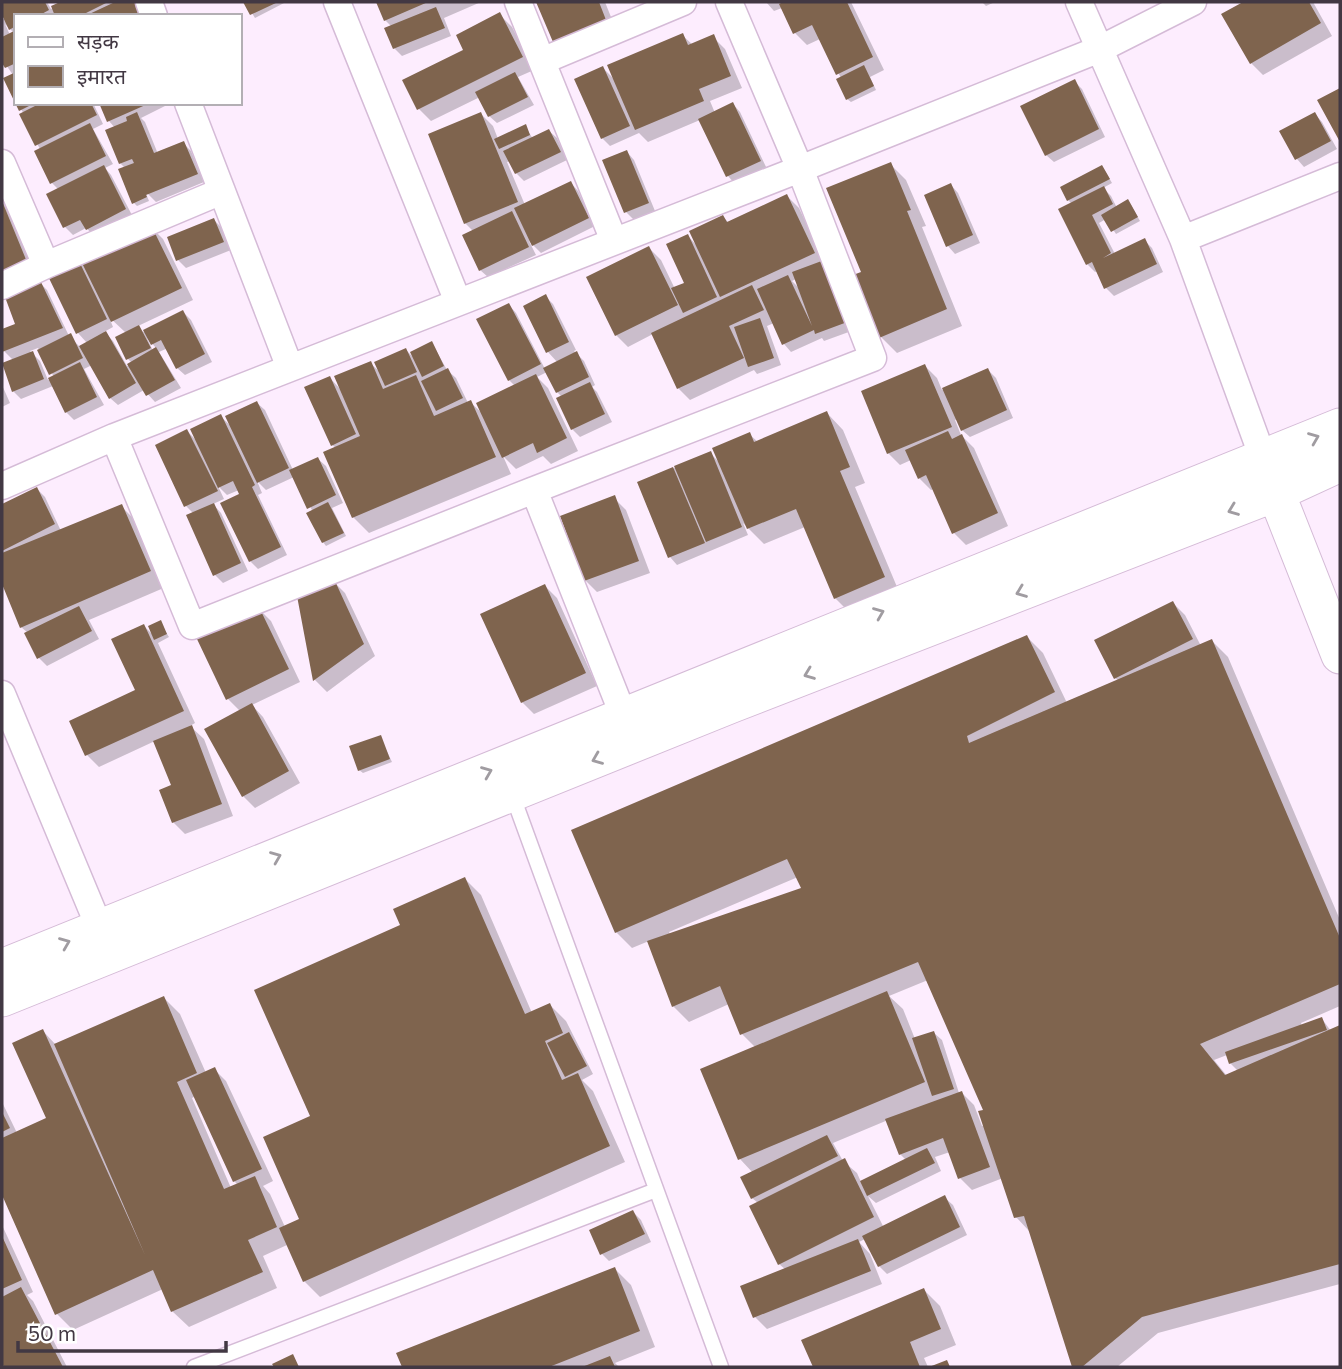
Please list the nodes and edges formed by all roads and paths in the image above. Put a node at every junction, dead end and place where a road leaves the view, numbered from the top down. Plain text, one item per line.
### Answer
1 (337, 2) edge
2 (518, 2) edge
3 (682, 2) edge
4 (730, 2) edge
5 (1079, 2) edge
6 (1193, 2) edge
7 (1100, 49) junction
8 (542, 61) junction
9 (189, 105) edge
10 (2, 163) edge
11 (800, 169) junction
12 (1340, 176) edge
13 (222, 191) junction
14 (1184, 239) junction
15 (614, 241) junction
16 (46, 265) junction
17 (2, 286) edge
18 (458, 302) junction
19 (290, 368) junction
20 (1340, 427) edge
21 (114, 437) junction
22 (1263, 458) junction
23 (1340, 463) edge
24 (2, 486) edge
25 (534, 490) junction
26 (1275, 493) junction
27 (1340, 655) edge
28 (726, 691) junction
29 (2, 694) edge
30 (624, 717) junction
31 (512, 794) junction
32 (100, 929) junction
33 (2, 968) edge
34 (2, 998) edge
35 (656, 1190) junction
36 (194, 1367) edge
37 (721, 1367) edge

1 - 18 street
2 - 8 street
3 - 8 street
4 - 11 street
5 - 7 street
6 - 7 street
7 - 11 street
7 - 14 street
8 - 15 street
9 - 13 street
10 - 16 street
11 - 15 street
11 - 25 street
12 - 14 street
13 - 16 street
13 - 19 street
14 - 22 street
15 - 18 street
16 - 17 street
18 - 19 street
19 - 21 street
22 -> 20 street
21 - 24 street
21 - 25 street
22 - 26 street
28 -> 22 street
23 - 26 street
25 - 30 street
26 - 27 street
26 -> 28 street
28 - 30 street
28 -> 31 street
29 - 32 street
32 -> 30 street
31 - 34 street
31 - 35 lane
33 -> 32 street
35 - 36 lane
35 - 37 lane

